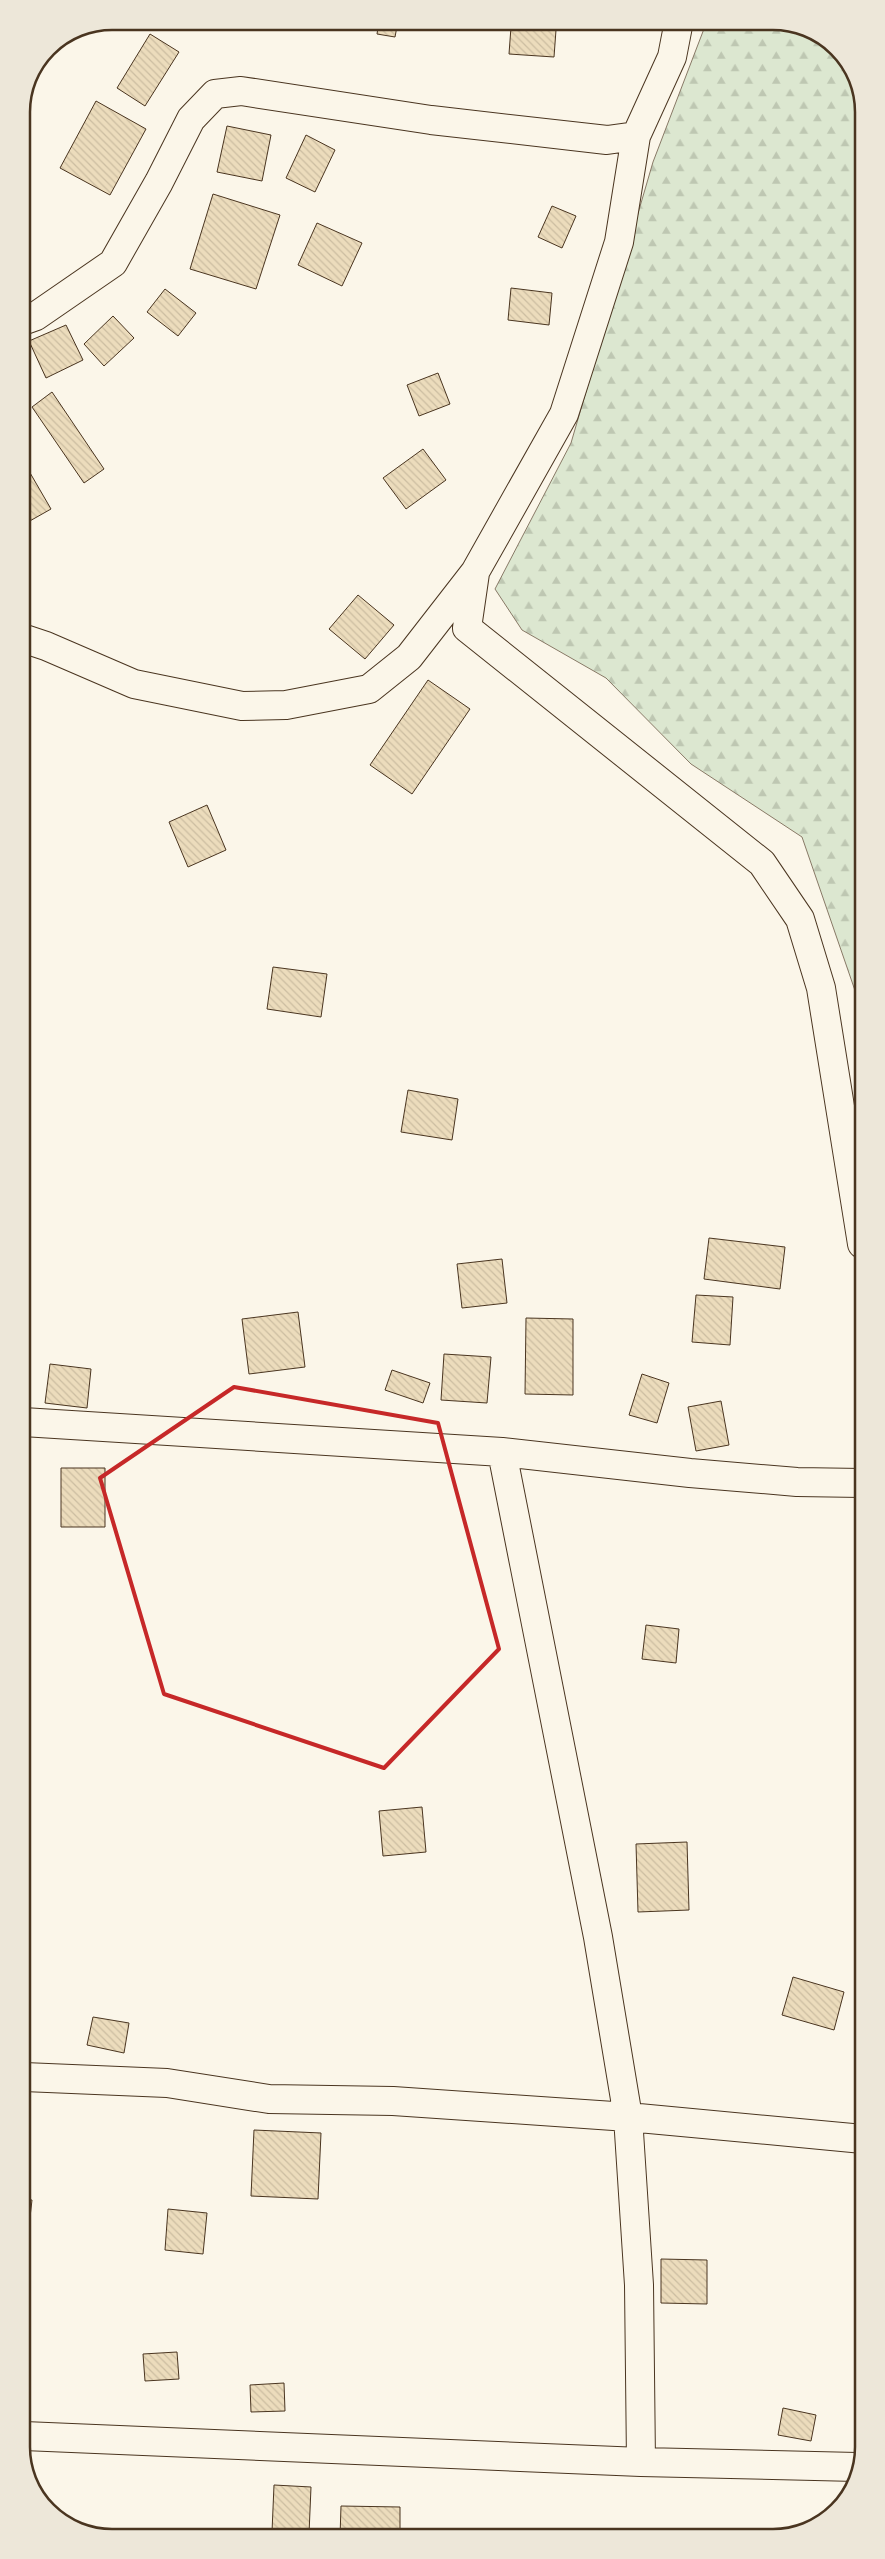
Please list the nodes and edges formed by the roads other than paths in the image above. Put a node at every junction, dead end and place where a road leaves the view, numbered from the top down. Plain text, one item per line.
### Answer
1 (677, 30) edge
2 (636, 136) junction
3 (30, 318) edge
4 (475, 572) junction
5 (30, 641) edge
6 (855, 1200) edge
7 (30, 1422) edge
8 (502, 1452) junction
9 (855, 1483) edge
10 (30, 2077) edge
11 (628, 2118) junction
12 (855, 2138) edge
13 (30, 2436) edge
14 (641, 2462) junction
15 (852, 2467) edge

1 - 2 street
2 - 3 street
2 - 4 street
4 - 5 street
4 - 6 street
7 - 8 street
8 - 9 street
8 - 11 street
10 - 11 street
11 - 12 street
11 - 14 street
13 - 14 street
14 - 15 street

